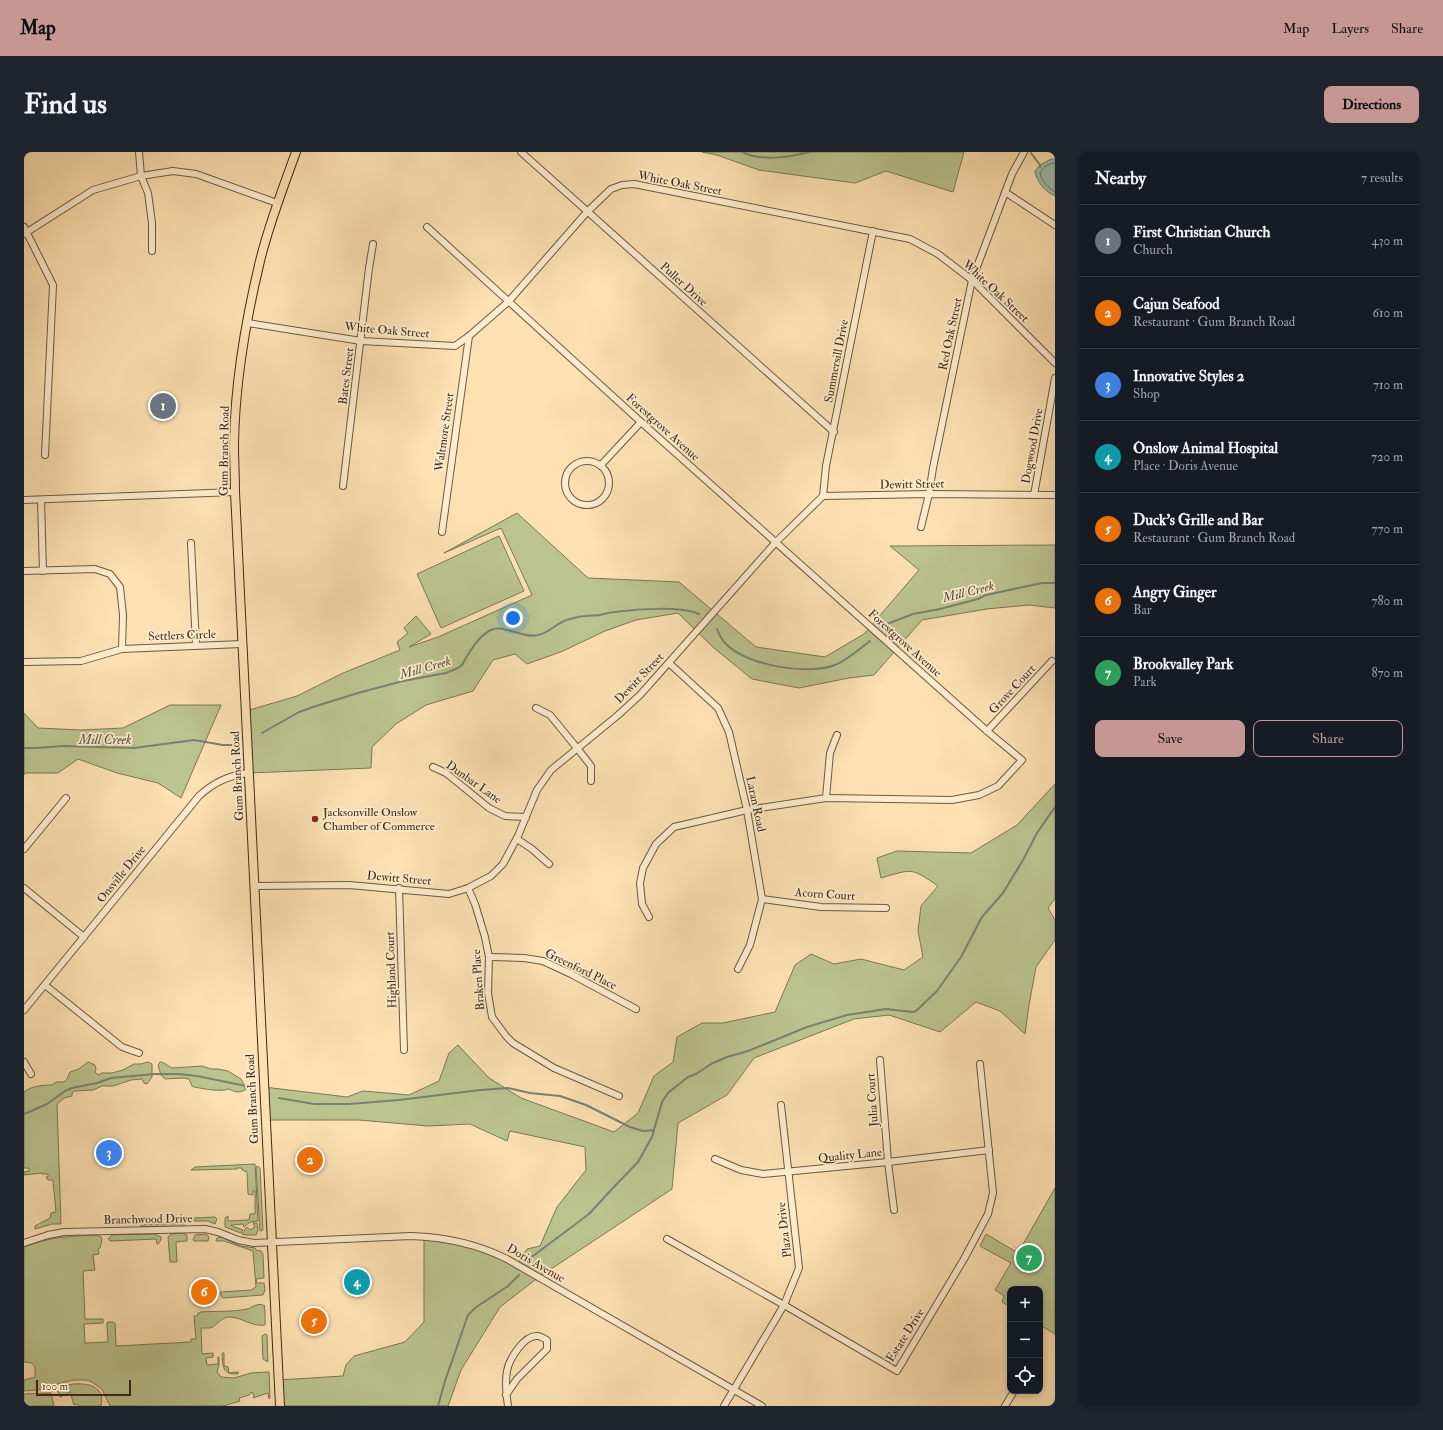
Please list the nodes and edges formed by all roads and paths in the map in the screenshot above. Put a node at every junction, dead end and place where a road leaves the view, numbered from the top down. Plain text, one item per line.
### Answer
1 (139, 152) edge
2 (296, 152) edge
3 (521, 152) edge
4 (1024, 152) edge
5 (141, 176) junction
6 (1006, 192) junction
7 (277, 203) junction
8 (586, 212) junction
9 (1055, 225) edge
10 (427, 227) dead end
11 (25, 231) edge
12 (873, 232) junction
13 (373, 244) dead end
14 (152, 251) dead end
15 (972, 280) junction
16 (508, 302) junction
17 (248, 322) junction
18 (469, 336) junction
19 (361, 341) junction
20 (1055, 363) edge
21 (1055, 378) edge
22 (641, 422) junction
23 (834, 432) junction
24 (45, 455) dead end
25 (601, 465) junction
26 (343, 486) dead end
27 (235, 492) junction
28 (929, 494) junction
29 (1034, 495) junction
30 (1055, 495) edge
31 (823, 496) junction
32 (24, 500) edge
33 (41, 500) junction
34 (921, 527) dead end
35 (442, 532) dead end
36 (776, 542) junction
37 (191, 543) dead end
38 (24, 571) edge
39 (43, 571) junction
40 (242, 644) junction
41 (196, 646) junction
42 (122, 649) junction
43 (1052, 661) dead end
44 (24, 662) edge
45 (669, 663) junction
46 (536, 708) dead end
47 (987, 731) junction
48 (837, 735) dead end
49 (577, 748) junction
50 (433, 767) dead end
51 (249, 773) junction
52 (592, 781) dead end
53 (66, 798) dead end
54 (826, 798) junction
55 (747, 810) junction
56 (526, 817) junction
57 (517, 838) junction
58 (24, 849) edge
59 (549, 864) dead end
60 (255, 886) junction
61 (24, 888) edge
62 (399, 888) junction
63 (468, 888) junction
64 (762, 899) junction
65 (886, 908) dead end
66 (649, 917) dead end
67 (84, 937) junction
68 (489, 957) junction
69 (738, 969) dead end
70 (44, 985) junction
71 (636, 1009) dead end
72 (24, 1010) edge
73 (404, 1050) dead end
74 (139, 1053) dead end
75 (880, 1060) dead end
76 (24, 1062) edge
77 (980, 1064) dead end
78 (31, 1074) dead end
79 (619, 1096) dead end
80 (781, 1105) dead end
81 (989, 1150) junction
82 (715, 1159) dead end
83 (888, 1162) junction
84 (788, 1172) junction
85 (894, 1210) dead end
86 (667, 1239) dead end
87 (24, 1243) edge
88 (272, 1243) junction
89 (784, 1305) junction
90 (734, 1389) junction
91 (1012, 1394) edge
92 (506, 1395) junction
93 (280, 1406) edge
94 (508, 1406) edge
95 (724, 1406) edge
96 (762, 1406) edge
97 (1005, 1406) edge

1 - 5 street
2 - 7 main road, Gum Branch Road
3 - 8 street, Puller Drive
4 - 6 street, Red Oak Street
5 - 7 street
5 - 11 street
5 - 14 street
6 - 9 street
6 - 15 street, Red Oak Street
7 - 17 main road, Gum Branch Road
8 - 12 street, White Oak Street
8 - 16 street, White Oak Street
8 - 23 street, Puller Drive
10 - 16 street, Forestgrove Avenue
11 - 24 street
12 - 15 street, White Oak Street
12 - 23 street, Summersill Drive
13 - 19 street, Bates Street
15 - 20 street, White Oak Street
15 - 28 street, Red Oak Street
16 - 18 street, White Oak Street
16 - 22 street, Forestgrove Avenue
17 - 19 street, White Oak Street
17 - 27 main road, Gum Branch Road
18 - 19 street, White Oak Street
18 - 35 street, Waltmore Street
19 - 26 street, Bates Street
21 - 29 street, Dogwood Drive
22 - 25 street
22 - 36 street, Forestgrove Avenue
23 - 31 street, Summersill Drive
25 - 25 street
27 - 33 street
27 - 40 main road, Gum Branch Road
28 - 29 street, Dewitt Street
28 - 31 street, Dewitt Street
28 - 34 street, Red Oak Street
29 - 30 street, Dewitt Street
31 - 36 street, Dewitt Street
32 - 33 street
33 - 39 street
36 - 45 street, Dewitt Street
36 - 47 street, Forestgrove Avenue
37 - 41 street
38 - 39 street
39 - 42 street
40 - 41 street, Settlers Circle
40 - 51 main road, Gum Branch Road
41 - 42 street, Settlers Circle
42 - 44 street, Settlers Circle
43 - 47 street, Grove Court
45 - 49 street, Dewitt Street
45 - 55 street, Laran Road
46 - 49 street
47 - 54 street, Forestgrove Avenue
48 - 54 street
49 - 52 street
49 - 56 street, Dewitt Street
50 - 56 street, Dunbar Lane
51 - 60 main road, Gum Branch Road
51 - 67 street, Onsville Drive
53 - 58 street
54 - 55 street, Forestgrove Avenue
55 - 64 street, Laran Road
55 - 66 street, Forestgrove Avenue
56 - 57 street, Dewitt Street
57 - 59 street
57 - 63 street, Dewitt Street
60 - 62 street, Dewitt Street
60 - 88 main road, Gum Branch Road
61 - 67 street
62 - 63 street, Dewitt Street
62 - 73 street, Highland Court
63 - 68 street, Braken Place
64 - 65 street, Acorn Court
64 - 69 street, Laran Road
67 - 70 street, Onsville Drive
68 - 71 street, Greenford Place
68 - 79 street, Braken Place
70 - 72 street, Onsville Drive
70 - 74 street
75 - 83 street, Julia Court
76 - 78 street
77 - 81 street, Estate Drive
80 - 84 street, Plaza Drive
81 - 83 street, Quality Lane
81 - 89 street, Estate Drive
82 - 84 street, Quality Lane
83 - 84 street, Quality Lane
83 - 85 street, Julia Court
84 - 89 street, Plaza Drive
86 - 89 street, Estate Drive
87 - 88 street, Branchwood Drive
88 - 90 street, Doris Avenue
88 - 93 main road, Gum Branch Road
89 - 90 street, Plaza Drive
90 - 95 street, Plaza Drive
90 - 96 street, Doris Avenue
91 - 97 street
92 - 92 street
92 - 94 street

